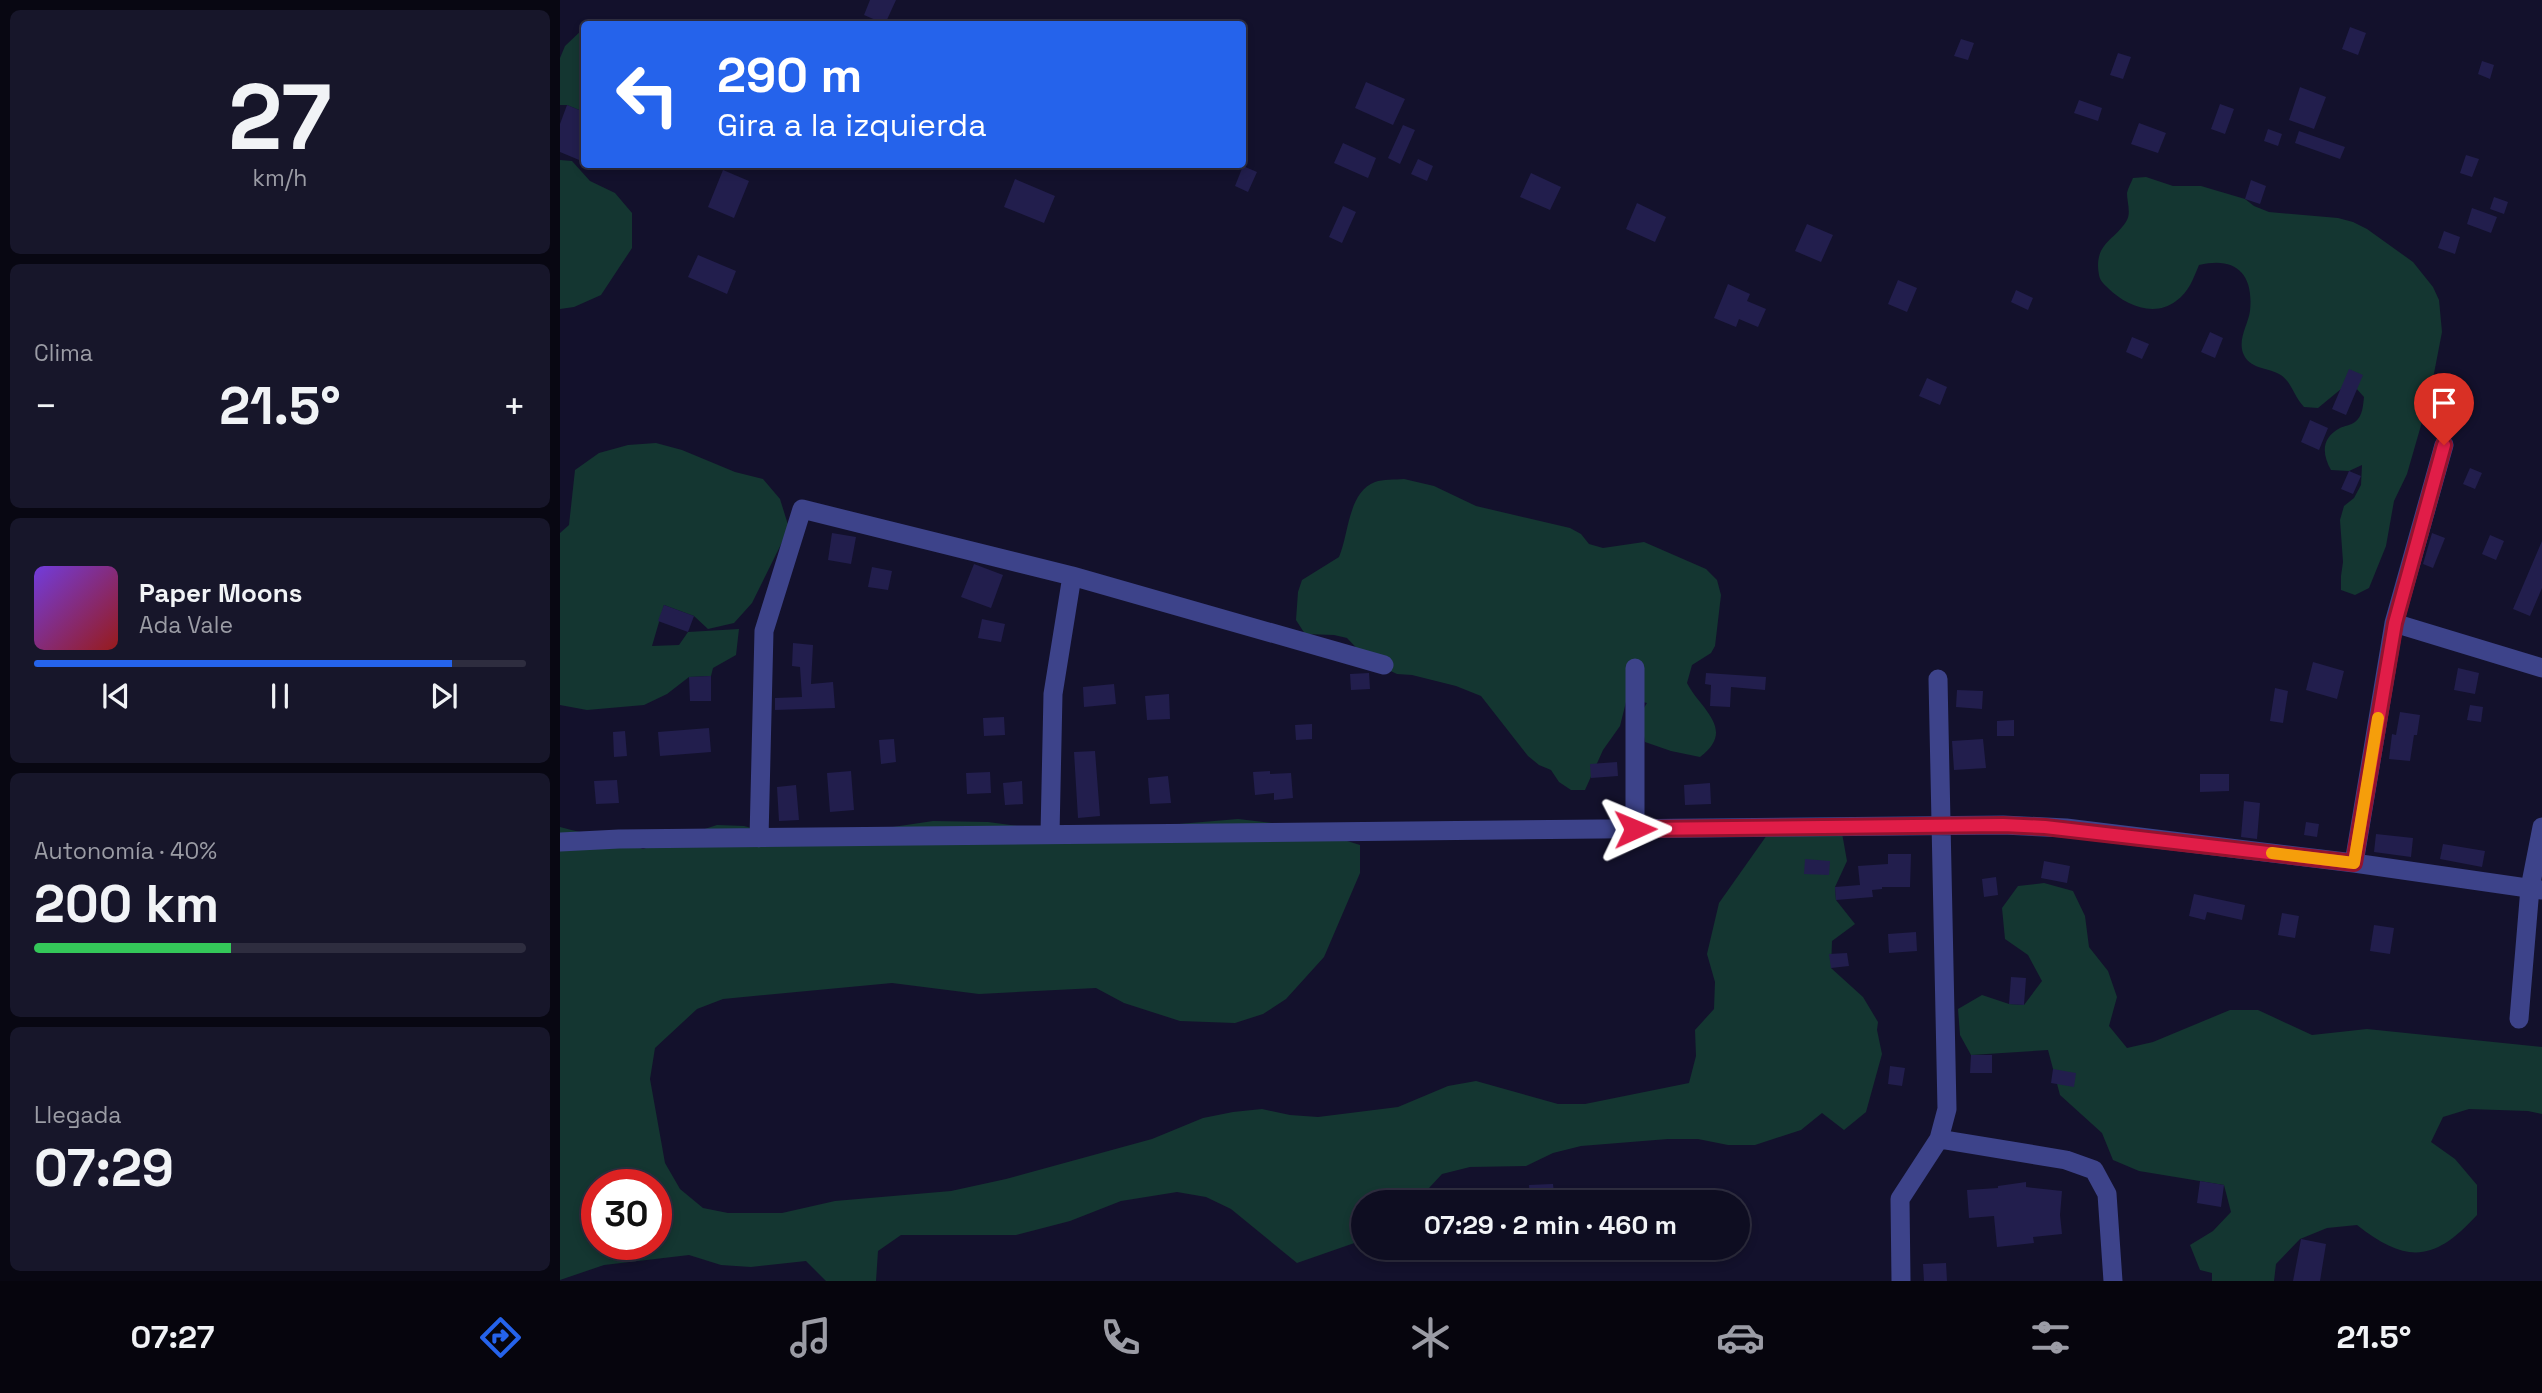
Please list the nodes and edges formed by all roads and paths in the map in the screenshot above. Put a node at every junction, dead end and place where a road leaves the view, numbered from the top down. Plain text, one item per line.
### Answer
1 (2444, 445) dead end
2 (1072, 576) junction
3 (2395, 623) junction
4 (1384, 665) dead end
5 (1635, 668) dead end
6 (2542, 668) edge
7 (1938, 679) dead end
8 (1941, 825) junction
9 (2542, 827) edge
10 (1635, 829) junction
11 (1050, 835) junction
12 (759, 838) junction
13 (560, 842) edge
14 (2354, 863) junction
15 (2536, 889) edge
16 (2519, 1019) dead end
17 (1939, 1139) junction
18 (1901, 1281) edge
19 (2113, 1281) edge

1 - 3 street
2 - 4 street
2 - 11 street
2 - 12 street
3 - 6 street
3 - 14 street
5 - 10 street
7 - 8 street
8 - 10 street
8 - 14 street
8 - 17 street
9 - 15 street
10 - 11 street
11 - 12 street
12 - 13 street
14 - 15 street
15 - 16 street
17 - 18 street
17 - 19 street

